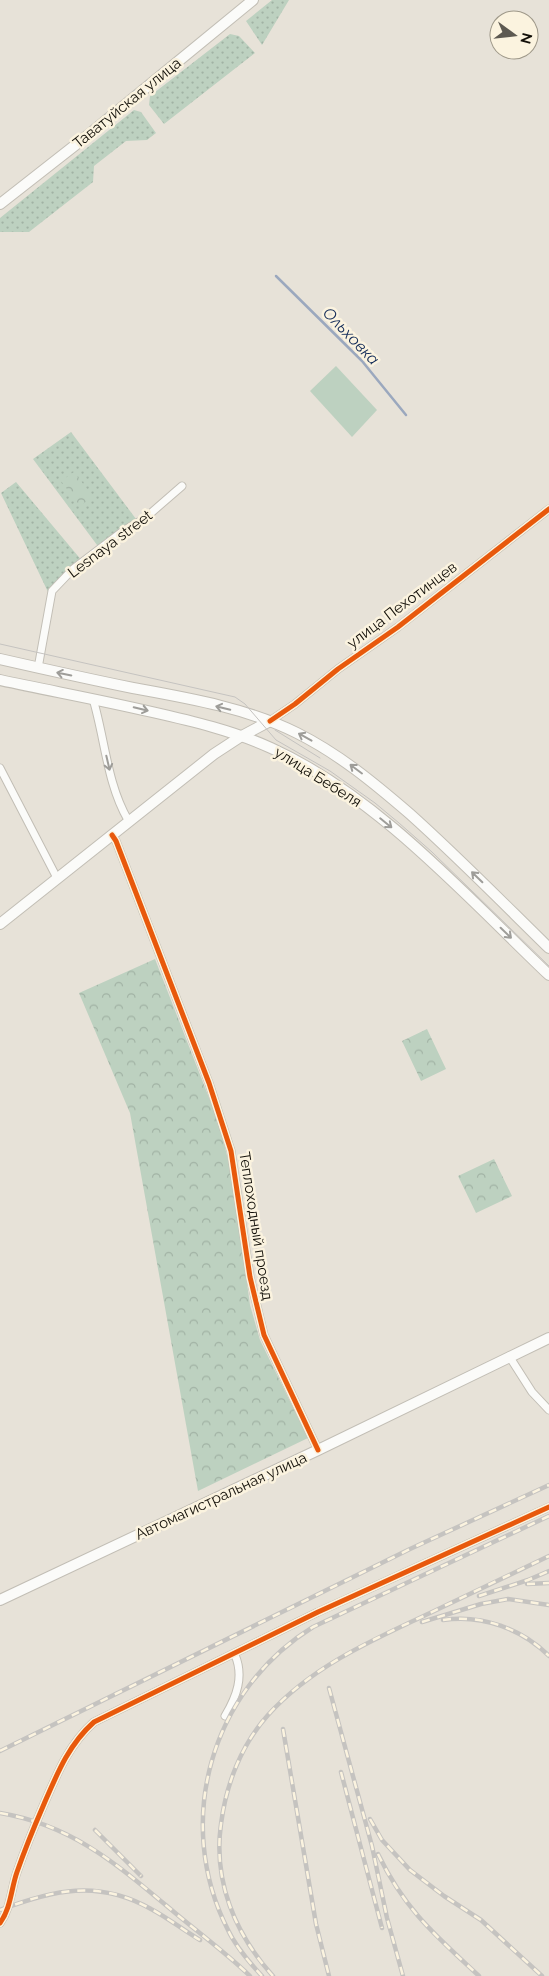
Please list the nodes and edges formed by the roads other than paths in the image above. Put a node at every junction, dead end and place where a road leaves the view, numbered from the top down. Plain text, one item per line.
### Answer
1 (253, 0) edge
2 (0, 204) edge
3 (182, 486) dead end
4 (549, 508) edge
5 (0, 659) edge
6 (38, 668) junction
7 (0, 680) edge
8 (93, 698) junction
9 (270, 721) junction
10 (240, 737) junction
11 (0, 768) edge
12 (128, 820) junction
13 (112, 835) junction
14 (57, 878) junction
15 (0, 924) edge
16 (549, 948) edge
17 (549, 975) edge
18 (549, 1338) edge
19 (509, 1356) junction
20 (549, 1410) edge
21 (318, 1450) junction
22 (549, 1507) edge
23 (0, 1600) edge
24 (235, 1655) junction
25 (225, 1716) dead end
26 (0, 1923) edge

1 - 2 main road, Таватуйская улица
3 - 6 street, Lesnaya street
4 - 9 street, улица Пехотинцев
5 - 6 main road, улица Бебеля
9 -> 6 main road, улица Бебеля
7 - 8 main road, улица Бебеля
8 -> 10 main road, улица Бебеля
8 -> 12 street
9 - 10 main road, улица Пехотинцев
16 -> 9 main road, улица Бебеля
10 - 12 main road, улица Пехотинцев
10 -> 17 main road, улица Бебеля
11 - 14 street
12 - 13 main road, улица Пехотинцев
13 - 14 main road, улица Пехотинцев
13 - 21 street, Теплоходный проезд
14 - 15 main road, улица Пехотинцев
18 - 19 main road, Автомагистральная улица
19 - 20 street
19 - 21 main road, Автомагистральная улица
21 - 23 main road, Автомагистральная улица
22 - 24 street
24 - 25 street
24 - 26 street

